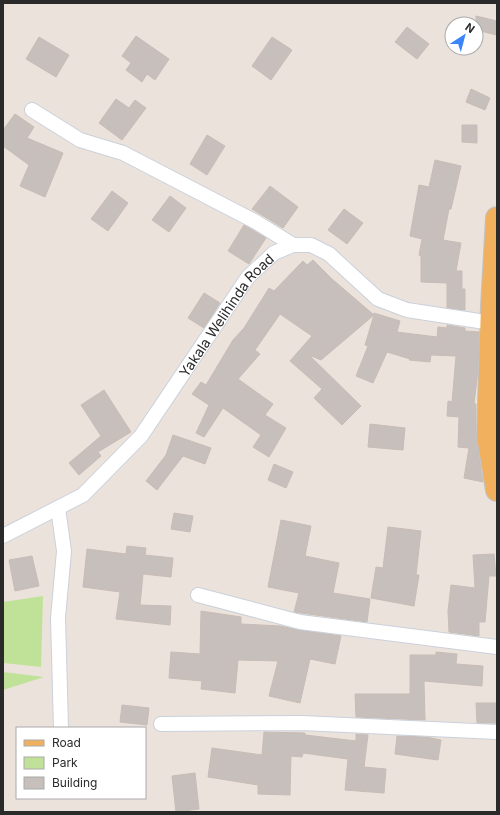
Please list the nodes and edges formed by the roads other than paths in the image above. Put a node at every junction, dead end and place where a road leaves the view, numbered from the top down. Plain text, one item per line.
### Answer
1 (32, 110) dead end
2 (497, 218) edge
3 (292, 245) junction
4 (494, 312) edge
5 (497, 490) edge
6 (58, 508) junction
7 (3, 536) edge
8 (198, 595) dead end
9 (497, 647) edge
10 (161, 724) dead end
11 (61, 727) edge
12 (497, 732) edge

1 - 3 street
2 - 4 main road
3 - 4 street, Yakala Welihinda Road
3 - 6 street, Yakala Welihinda Road
4 - 5 main road
6 - 7 street, Yakala Welihinda Road
6 - 11 street
8 - 9 street
10 - 12 street

